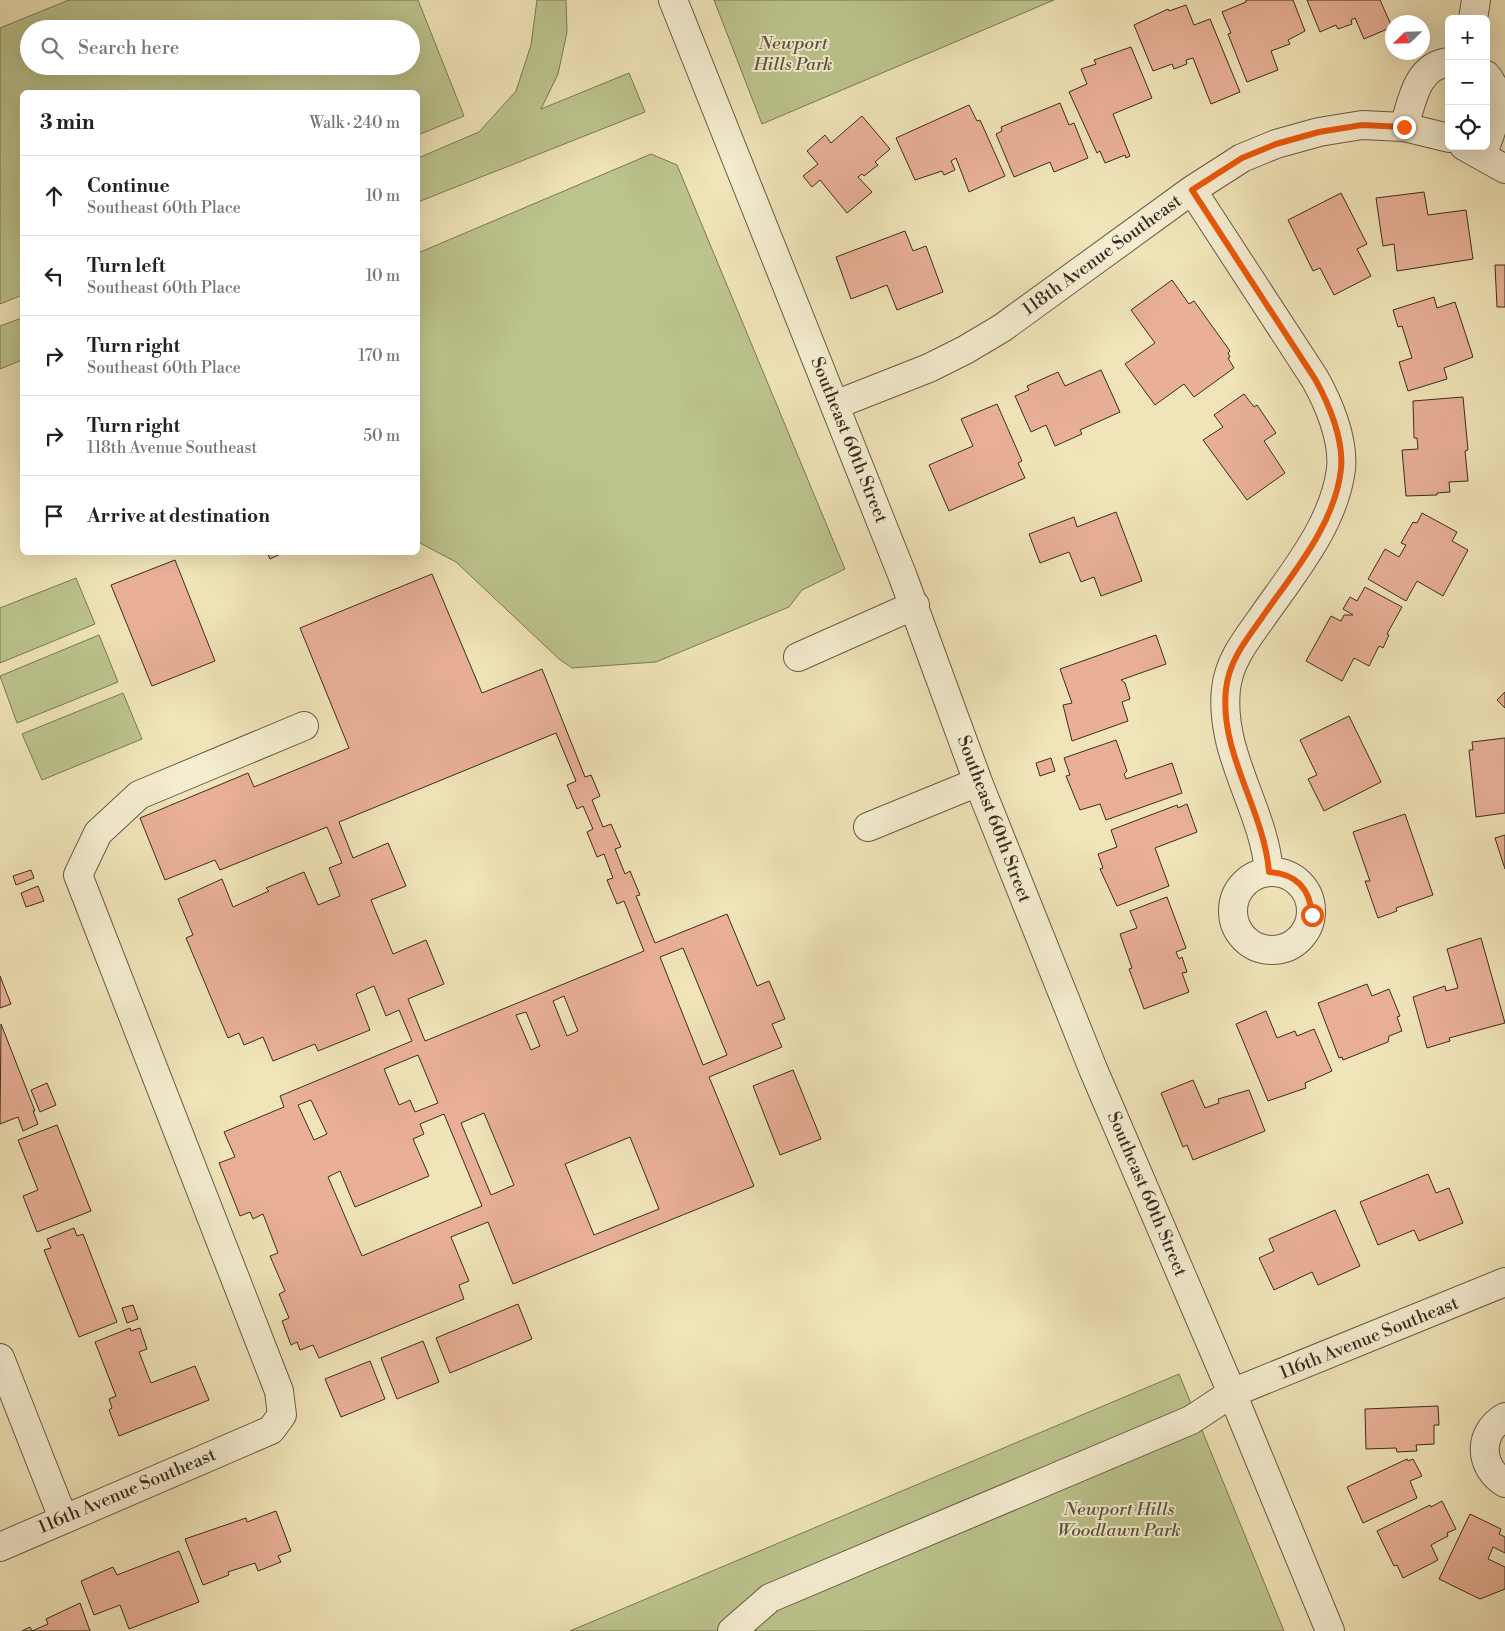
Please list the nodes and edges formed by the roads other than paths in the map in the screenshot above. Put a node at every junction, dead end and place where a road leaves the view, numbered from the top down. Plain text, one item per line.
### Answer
1 (673, 0) edge
2 (1476, 0) edge
3 (1474, 15) edge
4 (1445, 63) edge
5 (1490, 81) edge
6 (1404, 127) junction
7 (1445, 137) edge
8 (1485, 152) edge
9 (1192, 190) junction
10 (835, 405) junction
11 (915, 605) junction
12 (798, 657) dead end
13 (304, 726) dead end
14 (978, 782) junction
15 (868, 827) dead end
16 (1269, 872) dead end
17 (1505, 1282) edge
18 (0, 1358) edge
19 (1232, 1393) junction
20 (1505, 1416) edge
21 (1505, 1483) edge
22 (63, 1518) junction
23 (0, 1547) edge
24 (732, 1631) edge
25 (1330, 1631) edge

1 - 10 street, Southeast 60th Street
2 - 3 street
4 - 6 street
5 - 8 street
6 - 7 street, 118th Avenue Southeast
6 - 9 street, 118th Avenue Southeast
9 - 10 street, 118th Avenue Southeast
9 - 16 street
10 - 11 street, Southeast 60th Street
11 - 12 street
11 - 14 street, Southeast 60th Street
13 - 22 street, 116th Avenue Southeast
14 - 15 street
14 - 19 street, Southeast 60th Street
17 - 19 street, 116th Avenue Southeast
18 - 22 street
19 - 24 street, 116th Avenue Southeast
19 - 25 street, Southeast 60th Street
20 - 21 street
22 - 23 street, 116th Avenue Southeast

